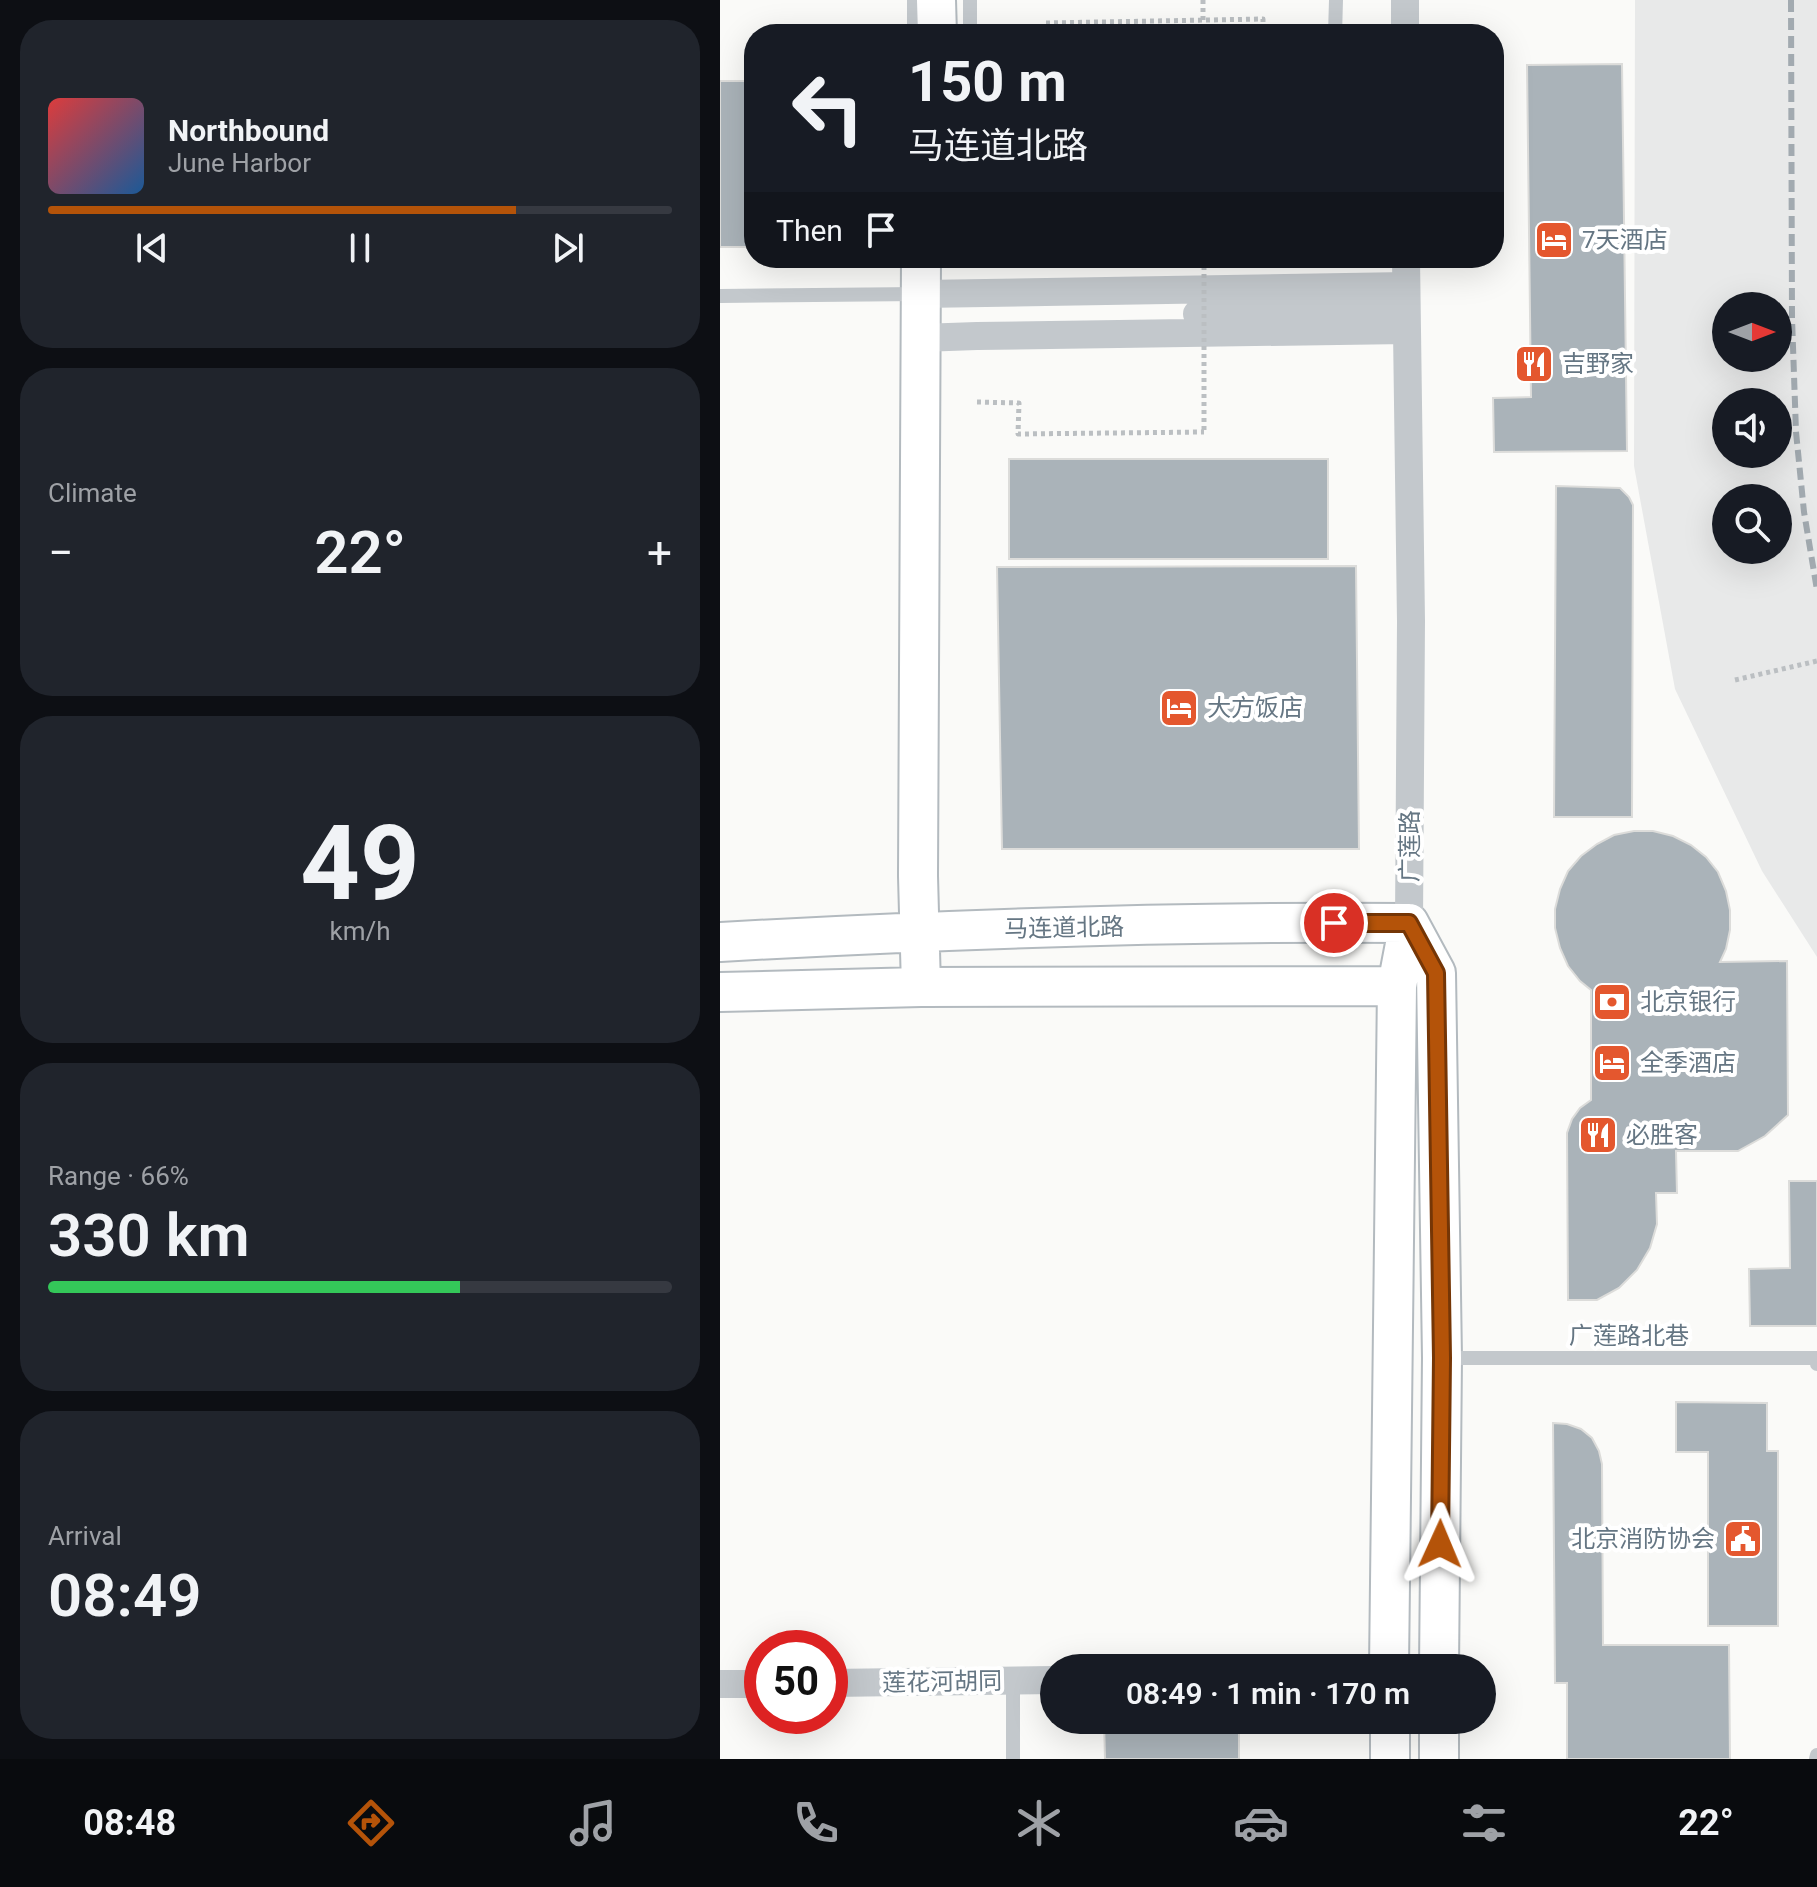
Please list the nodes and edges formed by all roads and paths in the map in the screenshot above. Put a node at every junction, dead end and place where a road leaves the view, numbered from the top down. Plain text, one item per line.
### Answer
1 (914, 0) edge
2 (936, 0) edge
3 (970, 0) edge
4 (1203, 0) edge
5 (1336, 0) edge
6 (1405, 0) edge
7 (1046, 23) dead end
8 (914, 24) edge
9 (937, 24) edge
10 (970, 24) edge
11 (1203, 24) edge
12 (1263, 24) edge
13 (1335, 24) edge
14 (1405, 24) edge
15 (1204, 268) edge
16 (926, 288) edge
17 (720, 296) edge
18 (1406, 296) edge
19 (977, 402) dead end
20 (1817, 661) edge
21 (1735, 680) dead end
22 (1409, 923) junction
23 (919, 931) junction
24 (720, 942) edge
25 (1397, 986) junction
26 (921, 987) junction
27 (720, 992) edge
28 (1442, 1358) junction
29 (1817, 1364) edge
30 (1389, 1654) edge
31 (1439, 1654) edge
32 (1040, 1681) edge
33 (1013, 1682) junction
34 (848, 1683) edge
35 (720, 1684) edge
36 (744, 1684) edge
37 (1390, 1734) edge
38 (1439, 1734) edge
39 (1013, 1759) edge
40 (1390, 1759) edge
41 (1439, 1759) edge

1 - 8 lane
2 - 9 main road
3 - 10 lane
4 - 11 path, bridge
5 - 13 lane
6 - 14 street
7 - 12 path
15 - 19 path, bridge
16 - 17 lane
16 - 18 street
16 - 18 street
16 - 23 main road
18 - 22 street, 广莲路
20 - 21 path
22 - 23 main road, 马连道北路
22 - 25 main road
22 - 28 main road, 广莲路
23 - 24 main road, 马连道北路
23 - 26 main road
25 - 26 main road
25 - 30 main road
26 - 27 main road
28 - 29 lane, 广莲路北巷
28 - 31 main road, 广莲路
32 - 33 street, 莲花河胡同
33 - 34 street, 莲花河胡同
33 - 39 lane
35 - 36 street
37 - 40 main road
38 - 41 main road

